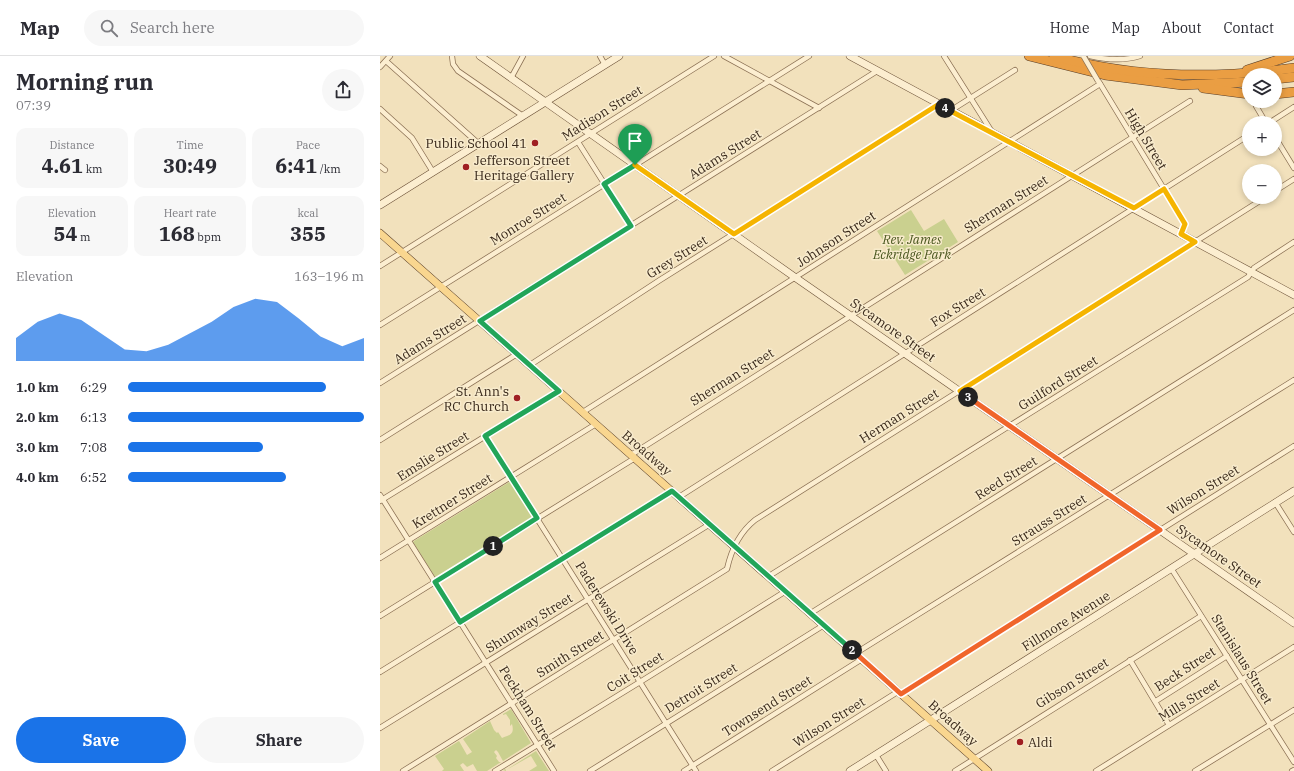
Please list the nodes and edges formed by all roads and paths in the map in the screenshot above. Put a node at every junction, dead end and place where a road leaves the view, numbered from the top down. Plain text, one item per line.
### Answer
1 (390, 56) edge
2 (452, 56) edge
3 (480, 56) edge
4 (523, 56) edge
5 (600, 56) edge
6 (619, 56) edge
7 (714, 56) edge
8 (724, 56) edge
9 (809, 56) edge
10 (850, 56) edge
11 (944, 56) edge
12 (1029, 56) edge
13 (1054, 56) edge
14 (1083, 56) edge
15 (1090, 56) edge
16 (1140, 56) edge
17 (1290, 56) edge
18 (386, 61) junction
19 (605, 65) junction
20 (380, 67) edge
21 (1294, 68) edge
22 (1015, 70) dead end
23 (877, 71) junction
24 (1234, 74) junction
25 (1294, 77) edge
26 (511, 78) junction
27 (1282, 78) edge
28 (770, 81) junction
29 (1242, 82) edge
30 (1099, 83) junction
31 (1182, 85) junction
32 (1294, 92) edge
33 (1242, 93) edge
34 (1282, 93) edge
35 (970, 98) junction
36 (1190, 100) dead end
37 (545, 102) junction
38 (939, 104) junction
39 (1294, 107) edge
40 (819, 108) junction
41 (380, 109) edge
42 (950, 111) junction
43 (523, 116) junction
44 (1279, 116) edge
45 (992, 133) junction
46 (590, 134) junction
47 (1132, 137) junction
48 (1242, 139) edge
49 (578, 142) junction
50 (1009, 142) junction
51 (479, 144) junction
52 (1282, 148) edge
53 (635, 165) junction
54 (380, 166) edge
55 (1294, 168) edge
56 (385, 170) dead end
57 (433, 172) junction
58 (1072, 175) junction
59 (1294, 179) edge
60 (604, 184) junction
61 (1282, 187) edge
62 (1164, 189) junction
63 (680, 195) junction
64 (1255, 204) edge
65 (380, 205) edge
66 (1134, 208) junction
67 (631, 226) junction
68 (380, 233) edge
69 (734, 234) junction
70 (1181, 234) junction
71 (1195, 242) junction
72 (1294, 242) edge
73 (402, 252) junction
74 (380, 266) edge
75 (1251, 272) junction
76 (796, 278) junction
77 (441, 286) junction
78 (1294, 295) edge
79 (1294, 310) edge
80 (850, 315) junction
81 (480, 321) junction
82 (380, 324) edge
83 (905, 353) junction
84 (517, 354) junction
85 (530, 365) junction
86 (1294, 380) edge
87 (380, 383) edge
88 (559, 391) junction
89 (960, 391) junction
90 (583, 412) junction
91 (596, 424) junction
92 (1010, 425) junction
93 (485, 436) junction
94 (380, 440) edge
95 (1294, 446) edge
96 (633, 456) junction
97 (1058, 459) junction
98 (511, 477) junction
99 (672, 491) junction
100 (1294, 491) edge
101 (1110, 494) junction
102 (679, 497) junction
103 (381, 499) edge
104 (1276, 502) junction
105 (537, 518) junction
106 (710, 524) junction
107 (1160, 530) junction
108 (1294, 532) edge
109 (409, 540) junction
110 (735, 546) junction
111 (1194, 554) junction
112 (380, 558) edge
113 (563, 559) junction
114 (1171, 568) junction
115 (769, 576) junction
116 (435, 582) junction
117 (786, 591) junction
118 (588, 599) junction
119 (811, 613) junction
120 (380, 616) edge
121 (1202, 616) junction
122 (460, 622) junction
123 (1294, 623) edge
124 (824, 625) junction
125 (614, 640) junction
126 (1294, 647) edge
127 (856, 653) junction
128 (1227, 656) junction
129 (862, 659) junction
130 (1130, 660) junction
131 (486, 663) junction
132 (380, 672) edge
133 (1242, 679) junction
134 (640, 682) junction
135 (900, 692) junction
136 (1156, 702) junction
137 (511, 703) junction
138 (1294, 710) edge
139 (930, 720) junction
140 (666, 723) junction
141 (1270, 724) junction
142 (1169, 725) junction
143 (380, 728) edge
144 (538, 745) junction
145 (876, 755) junction
146 (974, 758) junction
147 (1294, 762) edge
148 (693, 765) junction
149 (403, 771) edge
150 (495, 771) edge
151 (554, 771) edge
152 (590, 771) edge
153 (684, 771) edge
154 (696, 771) edge
155 (772, 771) edge
156 (850, 771) edge
157 (886, 771) edge
158 (956, 771) edge
159 (988, 771) edge
160 (1096, 771) edge
161 (1195, 771) edge

1 - 18 street
2 - 43 street
3 - 26 street, Sycamore Street
4 - 26 street
5 - 19 street
6 - 19 street
7 - 46 street, Madison Street
8 - 28 street
9 - 28 street, Monroe Street
10 - 23 street
11 - 35 street
12 - 31 highway
13 - 24 highway
14 - 30 street, High Street, bridge
15 - 16 street
17 - 24 highway
18 - 20 street
18 - 51 street
19 - 37 street
21 - 24 highway
22 - 35 street
23 - 38 street
23 - 40 street, Adams Street
25 - 27 highway
26 - 37 street, Sycamore Street
28 - 40 street
28 - 53 street, Monroe Street
29 - 31 highway
30 - 47 street, High Street
30 - 50 street, Johnson Street
31 - 33 highway
32 - 34 highway
35 - 42 street
35 - 45 street
36 - 47 street, Sherman Street
37 - 43 street
37 - 46 street, Sycamore Street
38 - 42 street
38 - 69 street, Grey Street
39 - 44 street
40 - 63 street, Adams Street
41 - 57 street
42 - 45 street
43 - 51 street
45 - 50 street
46 - 49 street, Madison Street
46 - 53 street, Sycamore Street
47 - 58 street, Sherman Street
47 - 62 street, High Street
48 - 62 street, Fox Street
49 - 60 street
49 - 73 street, Madison Street
50 - 58 street
50 - 76 street, Johnson Street
51 - 57 street
52 - 55 street
53 - 60 street, Monroe Street
53 - 63 street, Sycamore Street
54 - 56 street
57 - 65 street
58 - 66 street
58 - 80 street, Sherman Street
59 - 61 street
60 - 67 street
60 - 77 street, Monroe Street
62 - 66 street, Fox Street
62 - 70 street, High Street
63 - 67 street, Adams Street
63 - 69 street, Sycamore Street
64 - 71 street, Herman Street
66 - 70 street
66 - 83 street, Fox Street
67 - 81 street, Adams Street
68 - 73 main road, Broadway
69 - 76 street, Sycamore Street
69 - 85 street, Grey Street
70 - 71 street
71 - 75 street
71 - 89 street, Herman Street
72 - 75 street, Guilford Street
73 - 74 street, Madison Street
73 - 77 main road, Broadway
75 - 78 street
75 - 92 street, Guilford Street
76 - 80 street, Sycamore Street
76 - 90 street, Johnson Street
77 - 81 main road, Broadway
77 - 82 street, Monroe Street
79 - 97 street, Reed Street
80 - 83 street, Sycamore Street
80 - 96 street, Sherman Street
81 - 84 main road, Broadway
81 - 87 street, Adams Street
83 - 89 street, Sycamore Street
83 - 102 street, Fox Street
84 - 85 main road, Broadway
84 - 94 street
85 - 88 main road, Broadway
86 - 101 street, Strauss Street
88 - 90 main road, Broadway
88 - 93 street, Emslie Street
89 - 92 street, Sycamore Street
89 - 110 street, Herman Street
90 - 91 main road, Broadway
91 - 96 main road, Broadway
91 - 98 street, Krettner Street
92 - 97 street, Sycamore Street
92 - 115 street, Guilford Street
93 - 98 street, Paderewski Drive
93 - 103 street, Emslie Street
95 - 107 street, Wilson Street
96 - 99 main road, Broadway
96 - 105 street, Sherman Street
97 - 101 street, Sycamore Street
97 - 119 street, Reed Street
98 - 105 street, Paderewski Drive
98 - 109 street, Krettner Street
99 - 102 main road, Broadway
99 - 113 street
100 - 104 street, Fillmore Avenue
101 - 107 street, Sycamore Street
101 - 127 street, Strauss Street
102 - 106 main road, Broadway
103 - 109 street, Peckham Street
104 - 108 street
104 - 111 street, Fillmore Avenue
105 - 113 street, Paderewski Drive
105 - 116 street, Sherman Street
106 - 110 main road, Broadway
106 - 118 street, Shumway Street
107 - 111 street, Sycamore Street
107 - 135 street, Wilson Street
109 - 112 street, Krettner Street
109 - 116 street, Peckham Street
110 - 115 main road, Broadway
110 - 125 street, Smith Street
111 - 114 street, Fillmore Avenue
111 - 123 street, Sycamore Street
113 - 118 street, Paderewski Drive
113 - 122 street
114 - 121 street, Stanislaus Street
114 - 139 street, Fillmore Avenue
115 - 117 main road, Broadway
116 - 120 street, Sherman Street
116 - 122 street, Peckham Street
117 - 119 main road, Broadway
117 - 134 street, Coit Street
118 - 125 street, Paderewski Drive
118 - 131 street, Shumway Street
119 - 124 main road, Broadway
121 - 128 street, Stanislaus Street
121 - 130 street, Gibson Street
122 - 131 street, Peckham Street
122 - 132 street
124 - 127 main road, Broadway
124 - 140 street, Detroit Street
125 - 134 street, Paderewski Drive
125 - 137 street, Smith Street
126 - 133 street, Mills Street
127 - 129 main road, Broadway
128 - 133 street, Stanislaus Street
128 - 136 street, Beck Street
129 - 135 main road, Broadway
129 - 148 street, Townsend Street
130 - 136 street, Beck Street
130 - 146 street, Gibson Street
131 - 137 street, Peckham Street
131 - 143 street, Shumway Street
133 - 141 street, Stanislaus Street
133 - 142 street, Mills Street
134 - 140 street, Paderewski Drive
134 - 144 street, Coit Street
135 - 139 main road, Broadway
135 - 155 street, Wilson Street
136 - 142 street, Beck Street
137 - 144 street, Peckham Street
137 - 149 street, Smith Street
138 - 141 street
139 - 145 street, Fillmore Avenue
139 - 146 main road, Broadway
140 - 148 street, Paderewski Drive
140 - 152 street, Detroit Street
141 - 147 street, Stanislaus Street
141 - 161 street
142 - 160 street, Mills Street
144 - 150 street, Coit Street
144 - 151 street, Peckham Street
145 - 156 street, Fillmore Avenue
145 - 157 street
146 - 158 street, Gibson Street
146 - 159 main road, Broadway
148 - 153 street, Townsend Street
148 - 154 street, Paderewski Drive

